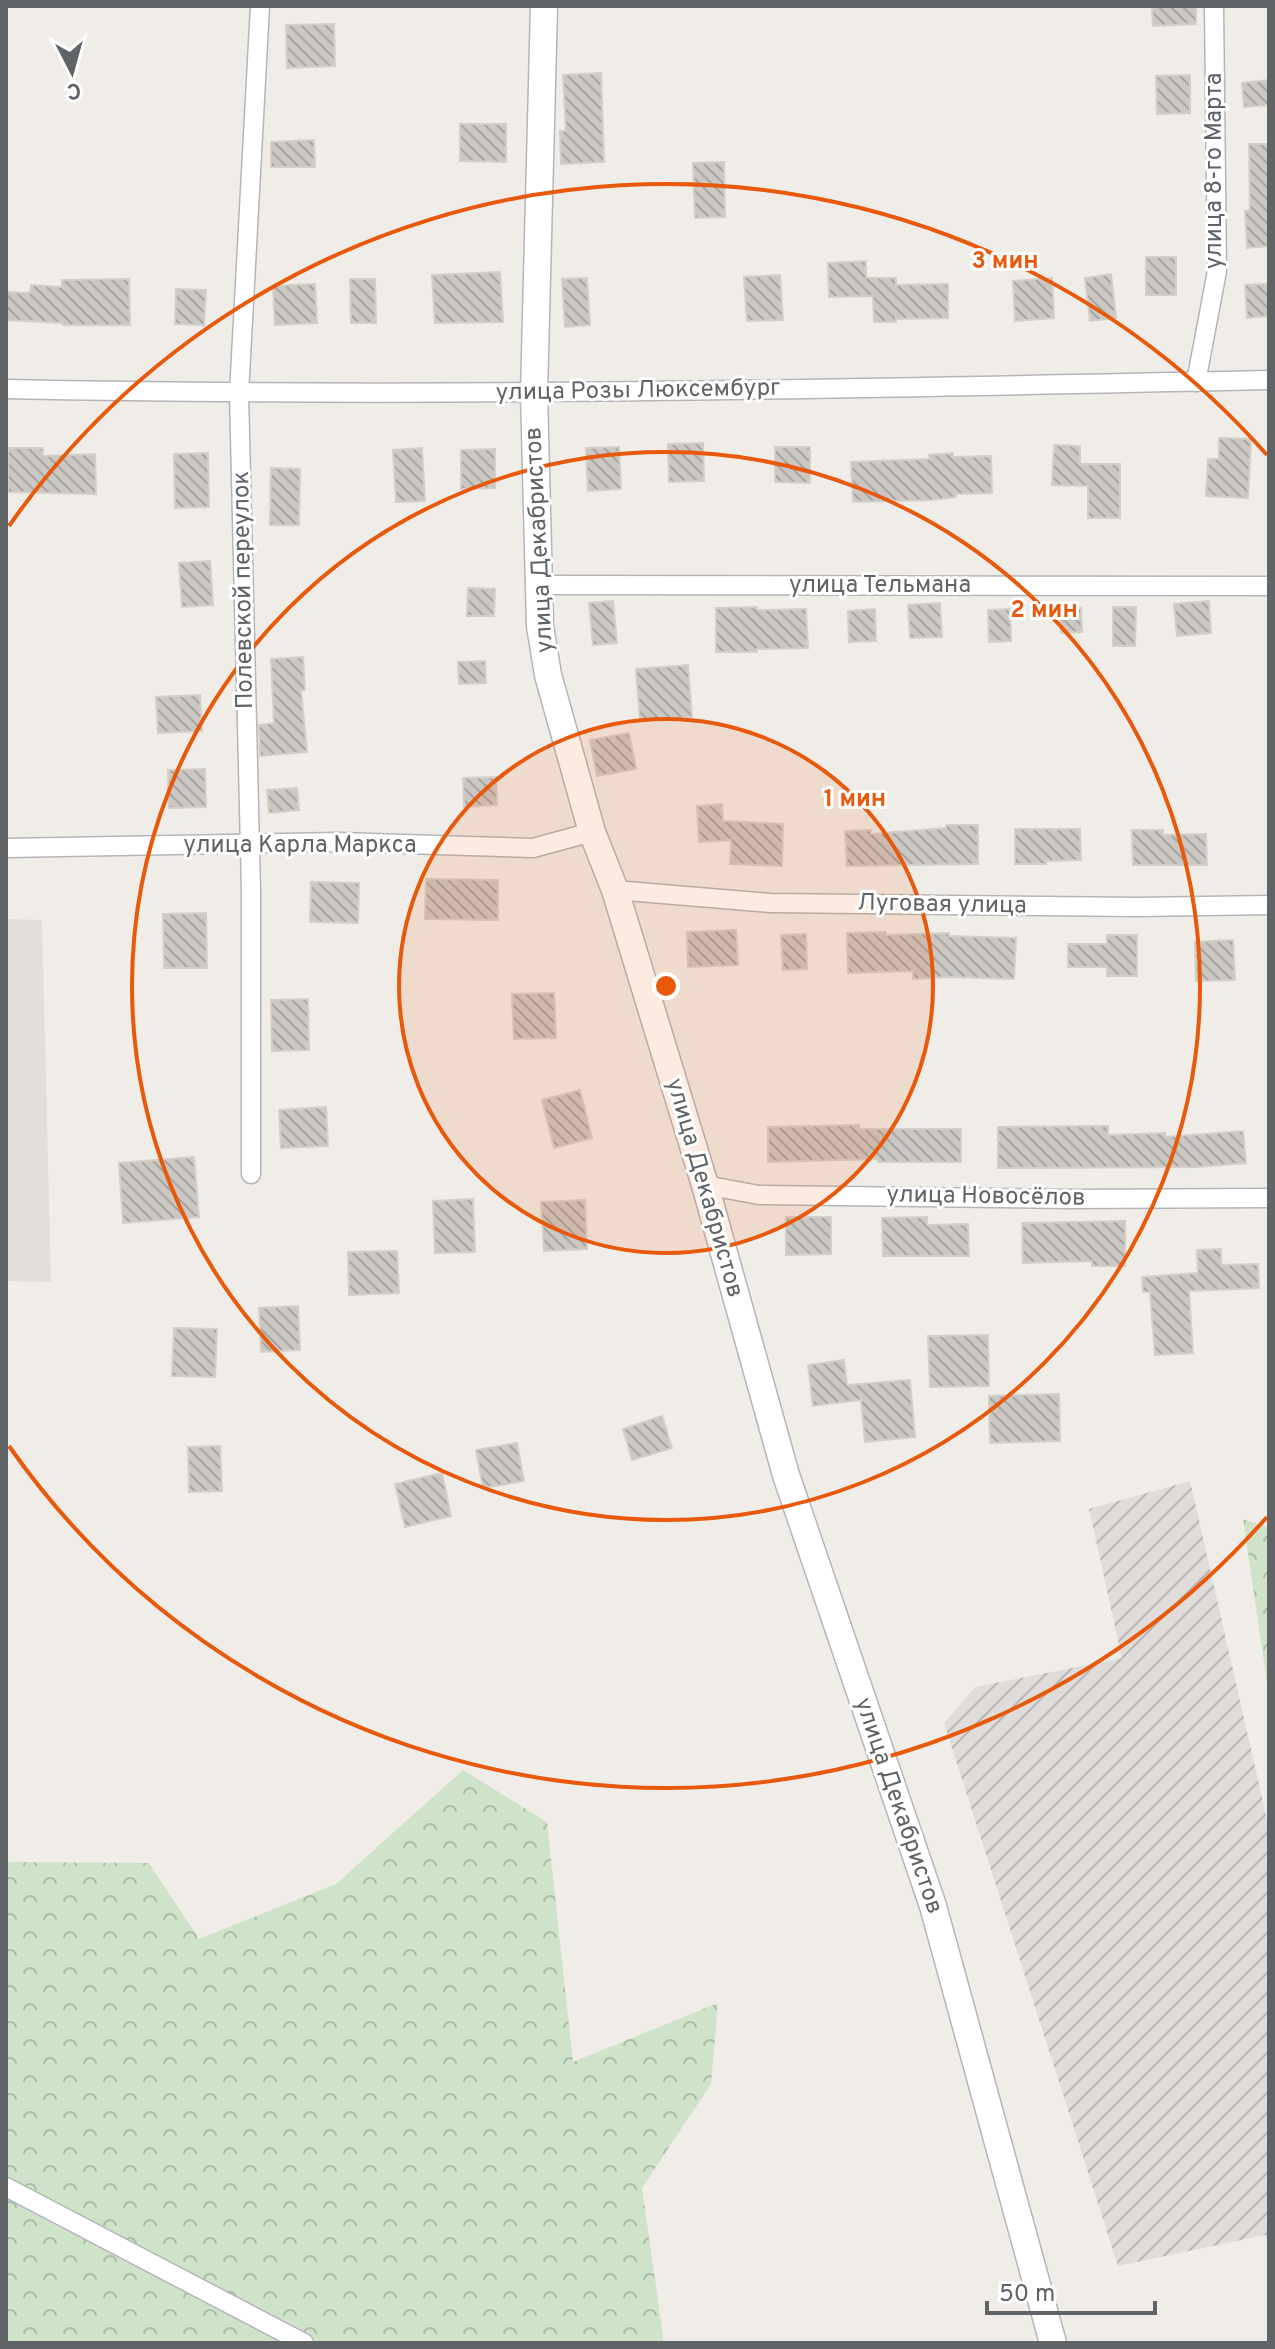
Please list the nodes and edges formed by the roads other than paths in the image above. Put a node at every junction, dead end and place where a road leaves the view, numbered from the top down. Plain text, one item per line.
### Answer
1 (260, 6) edge
2 (544, 6) edge
3 (1214, 6) edge
4 (1269, 380) edge
5 (1196, 382) junction
6 (6, 389) edge
7 (534, 393) junction
8 (239, 394) junction
9 (539, 585) junction
10 (1269, 586) edge
11 (592, 832) junction
12 (250, 845) junction
13 (6, 848) edge
14 (615, 890) junction
15 (1269, 905) edge
16 (251, 1174) dead end
17 (705, 1185) junction
18 (1269, 1198) edge
19 (6, 2187) edge
20 (304, 2343) edge
21 (1053, 2343) edge

1 - 8 street, Полевской переулок
2 - 7 street, улица Декабристов
3 - 5 street, улица 8-го Марта
4 - 5 street, улица Розы Люксембург
5 - 7 street, улица Розы Люксембург
6 - 8 street, улица Розы Люксембург
7 - 8 street, улица Розы Люксембург
7 - 9 street, улица Декабристов
8 - 12 street, Полевской переулок
9 - 10 street, улица Тельмана
9 - 11 street, улица Декабристов
11 - 12 street, улица Карла Маркса
11 - 14 street, улица Декабристов
12 - 13 street, улица Карла Маркса
12 - 16 street, Полевской переулок
14 - 15 street, Луговая улица
14 - 17 street, улица Декабристов
17 - 18 street, улица Новосёлов
17 - 21 street, улица Декабристов
19 - 20 street

